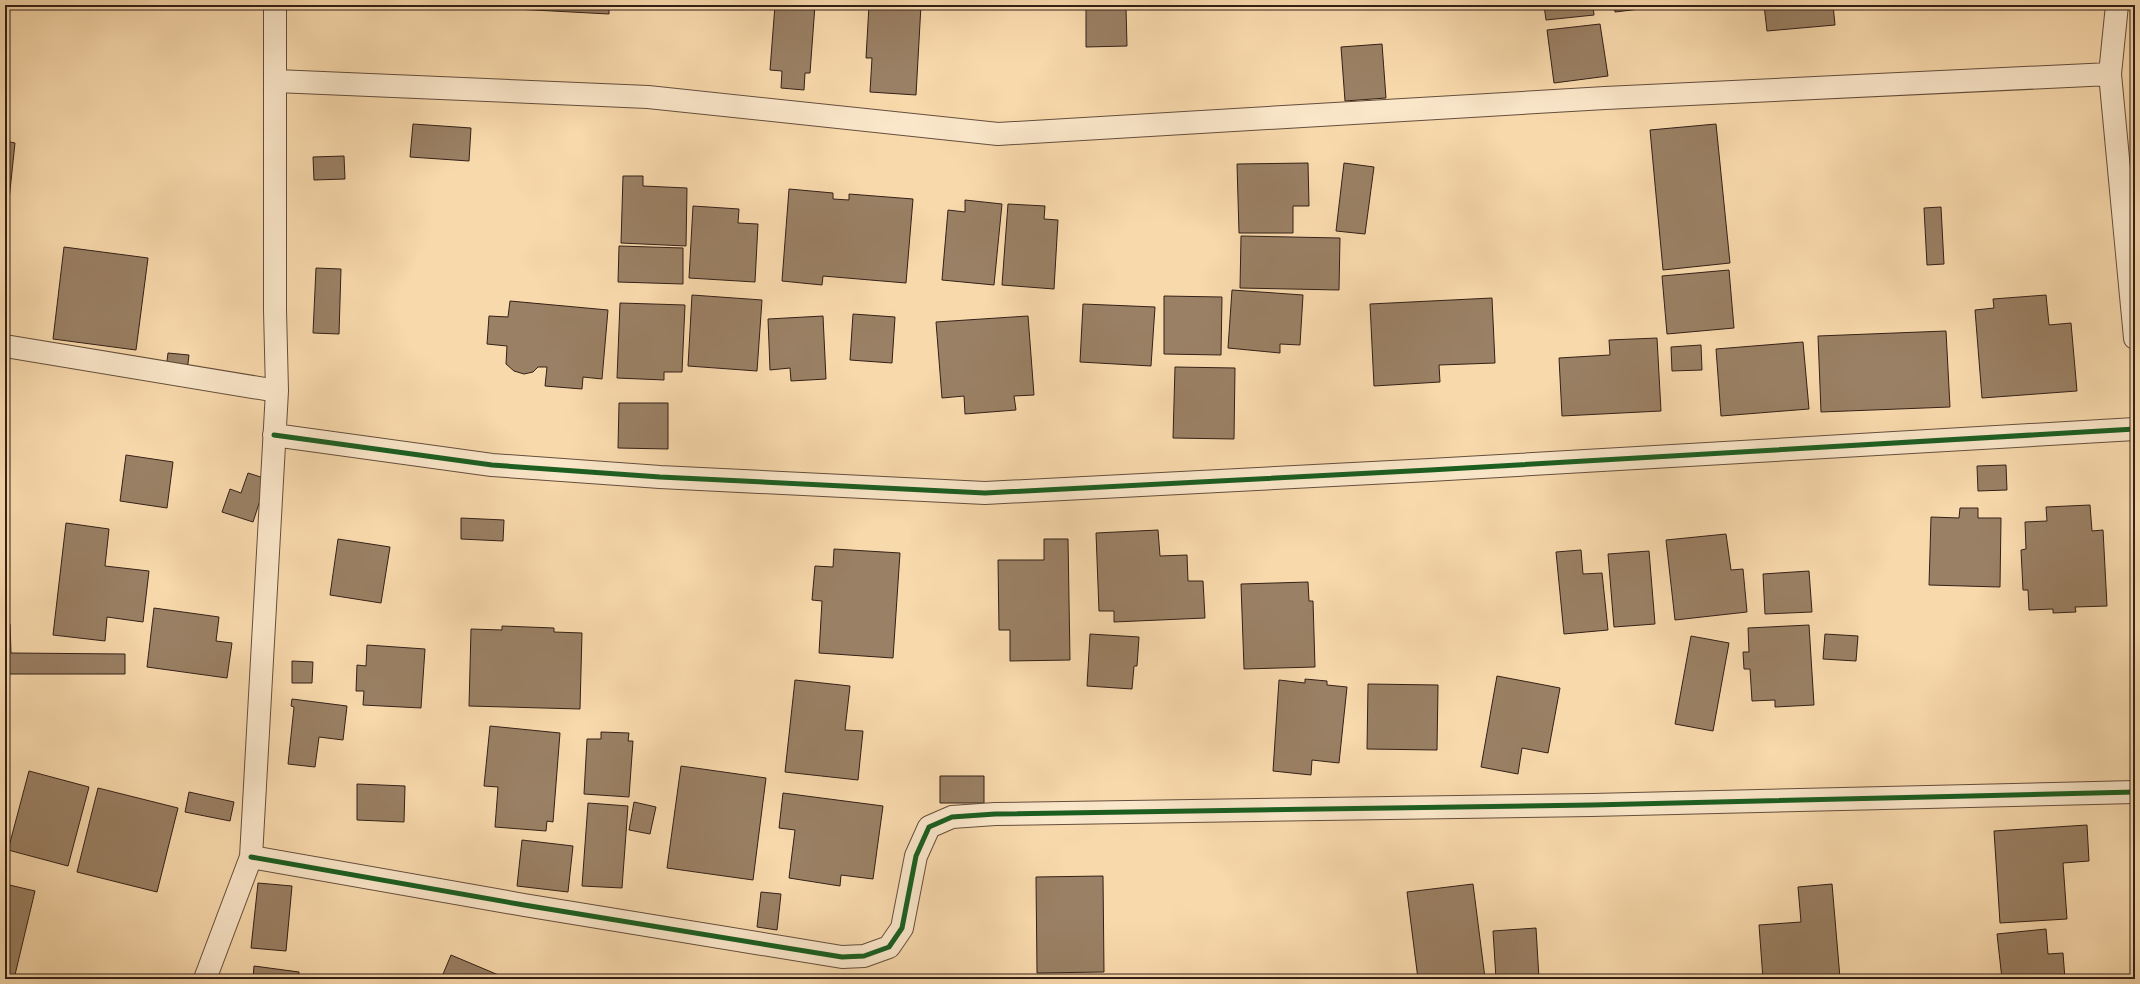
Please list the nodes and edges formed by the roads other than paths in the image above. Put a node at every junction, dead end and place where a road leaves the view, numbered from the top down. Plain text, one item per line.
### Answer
1 (275, 5) edge
2 (2116, 5) edge
3 (2110, 74) junction
4 (276, 81) junction
5 (2135, 338) edge
6 (5, 346) edge
7 (277, 391) junction
8 (2135, 429) edge
9 (274, 435) junction
10 (2135, 792) edge
11 (251, 857) junction
12 (205, 979) edge

1 - 4 street
2 - 3 street
3 - 4 street
3 - 5 street
4 - 7 street
6 - 7 street
7 - 9 street
8 - 9 street
9 - 11 street
10 - 11 street
11 - 12 street

